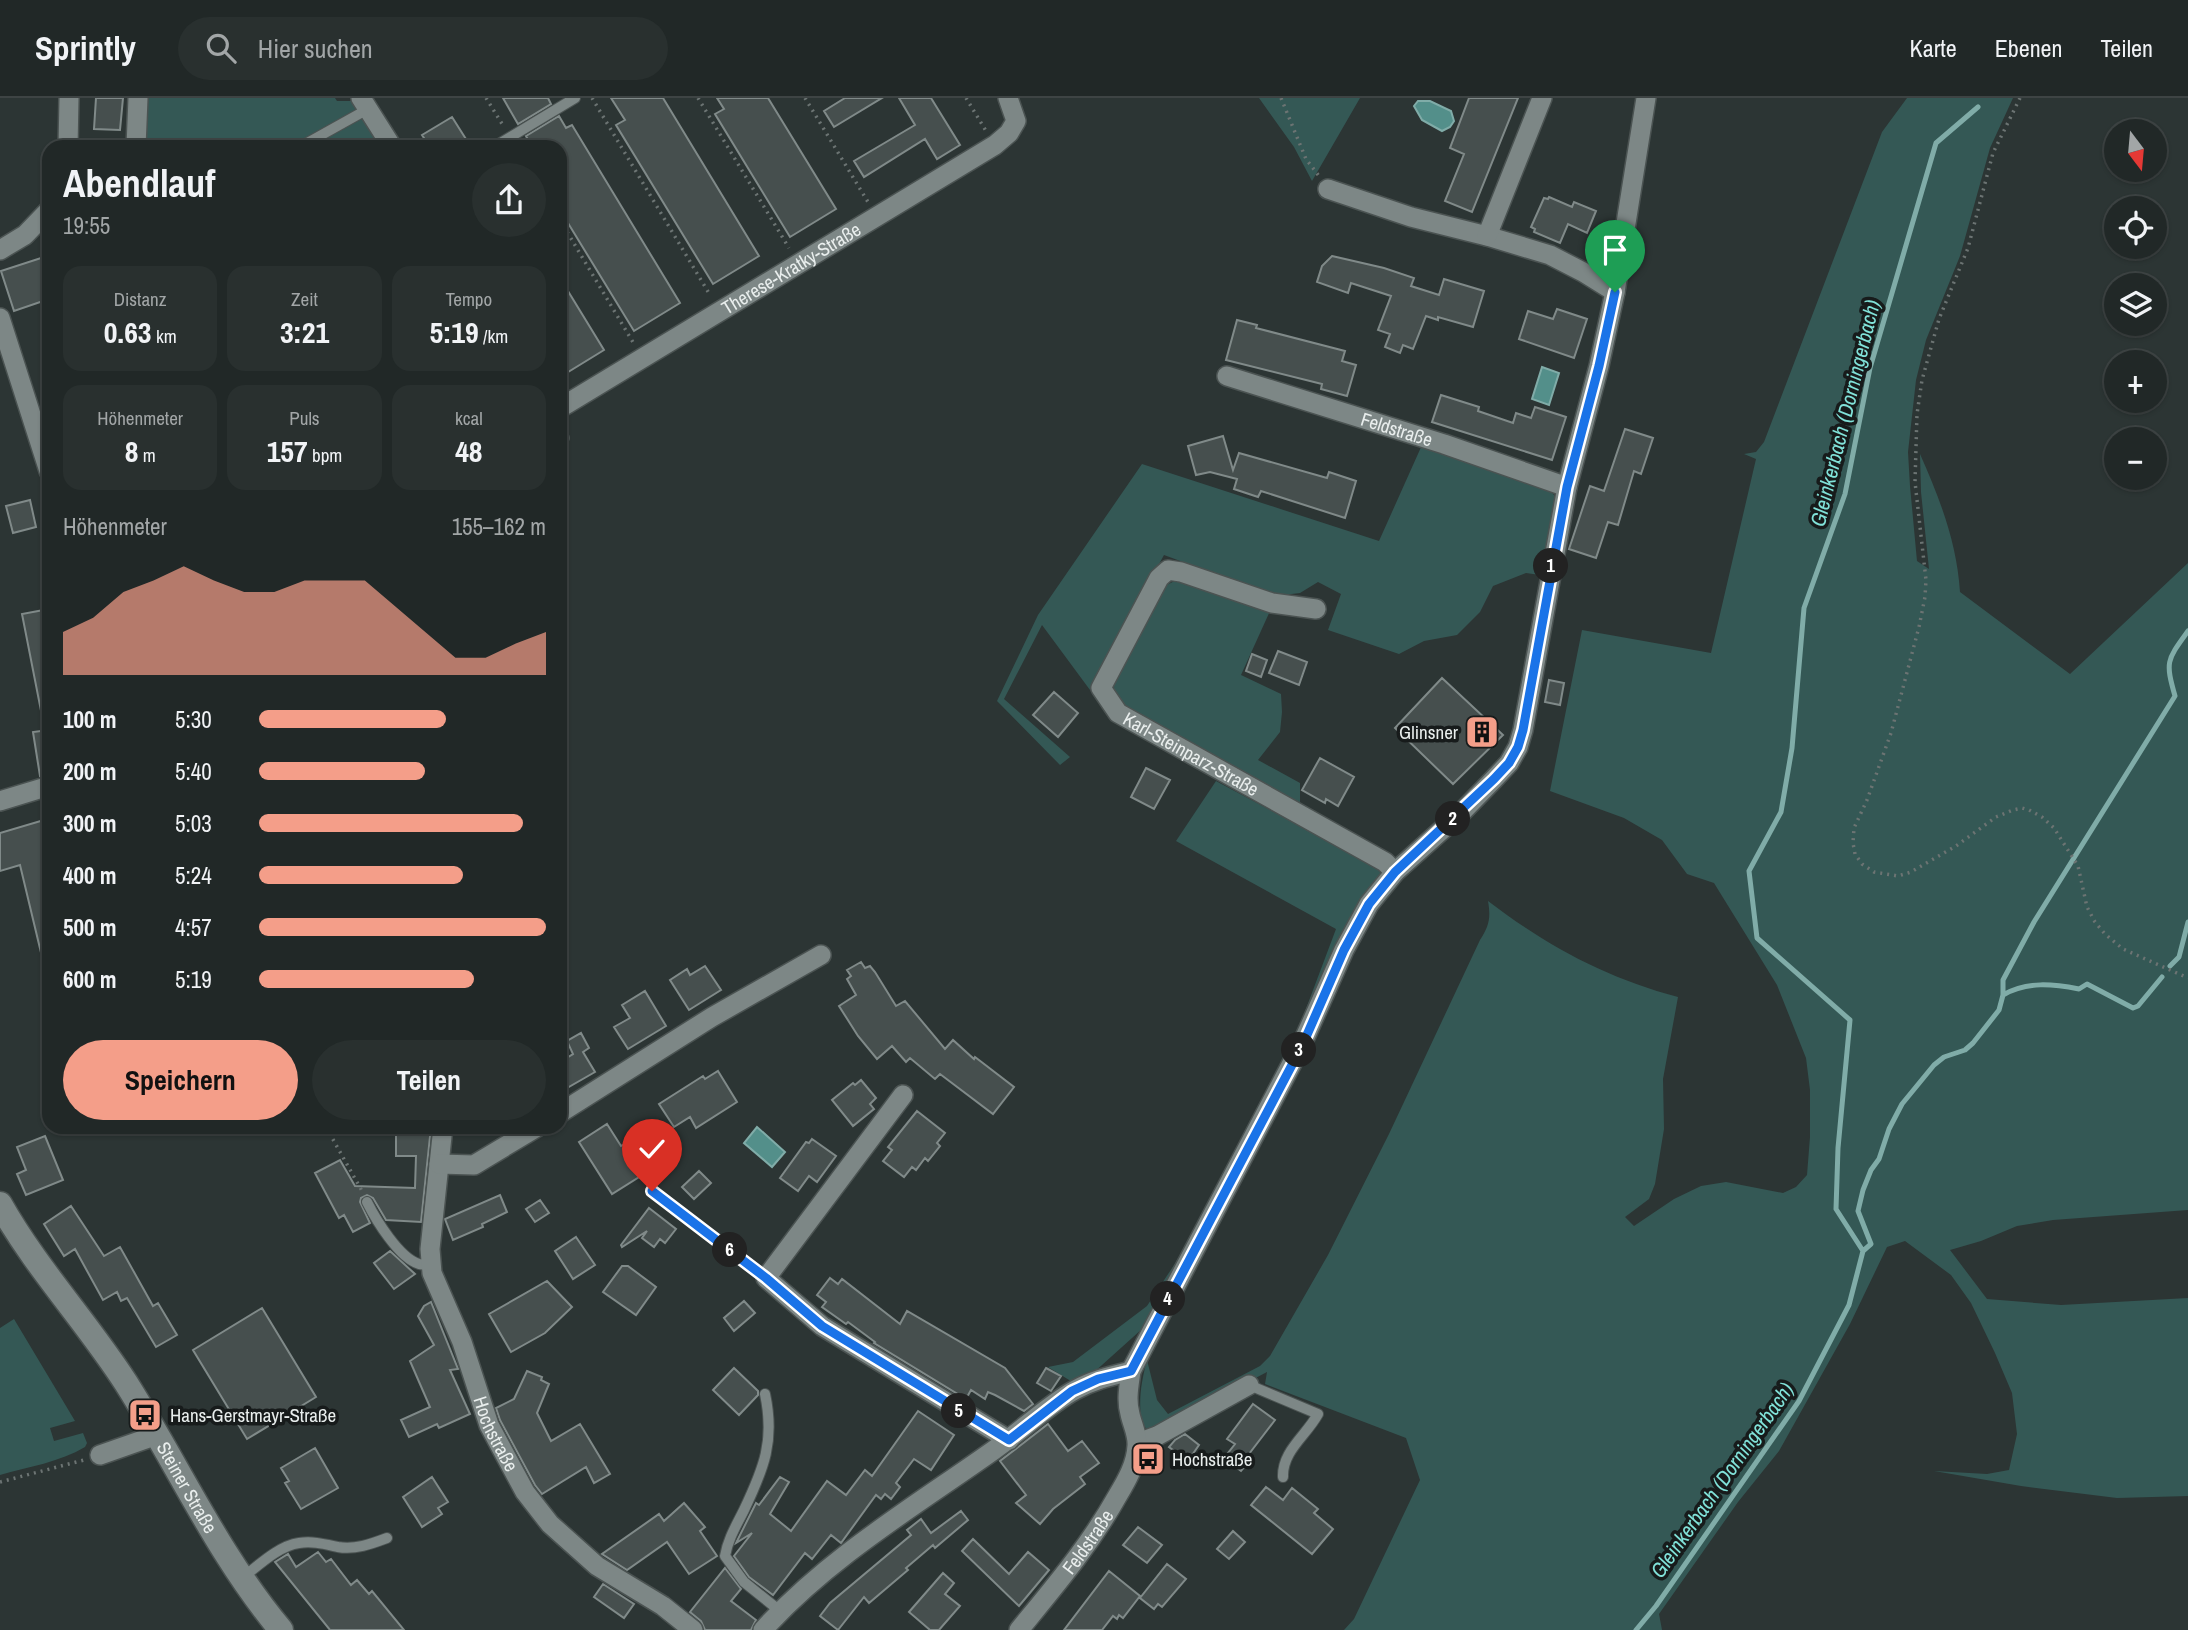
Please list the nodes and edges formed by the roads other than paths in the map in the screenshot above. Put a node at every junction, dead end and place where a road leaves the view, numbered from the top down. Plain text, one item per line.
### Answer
1 (69, 98) edge
2 (138, 98) edge
3 (575, 98) edge
4 (1008, 98) edge
5 (1542, 98) edge
6 (1646, 98) edge
7 (365, 104) edge
8 (68, 140) edge
9 (136, 140) edge
10 (311, 140) edge
11 (388, 140) edge
12 (505, 140) edge
13 (1328, 189) road end
14 (42, 217) edge
15 (1487, 236) junction
16 (0, 250) edge
17 (1615, 292) junction
18 (0, 318) edge
19 (1227, 376) dead end
20 (567, 404) edge
21 (42, 449) edge
22 (1567, 487) junction
23 (1316, 609) dead end
24 (42, 788) edge
25 (0, 801) edge
26 (1395, 872) junction
27 (821, 955) dead end
28 (903, 1095) dead end
29 (567, 1109) edge
30 (442, 1134) edge
31 (525, 1134) edge
32 (439, 1164) junction
33 (652, 1191) dead end
34 (367, 1202) road end
35 (0, 1204) edge
36 (430, 1264) junction
37 (766, 1278) junction
38 (1131, 1371) junction
39 (1249, 1385) joint
40 (765, 1394) dead end
41 (157, 1435) junction
42 (1009, 1440) junction
43 (1138, 1443) junction
44 (100, 1455) road end
45 (1283, 1477) dead end
46 (387, 1538) dead end
47 (242, 1578) junction
48 (780, 1611) junction
49 (281, 1630) edge
50 (694, 1630) edge
51 (763, 1630) edge
52 (1019, 1630) edge

1 - 8 street
2 - 9 street
3 - 12 lane
4 - 20 street, Therese-Kratky-Straße
5 - 15 street
6 - 17 street
7 - 10 lane
7 - 11 street
13 - 15 street
14 - 16 street
15 - 17 street
17 - 22 street
18 - 21 street
19 - 22 street, Feldstraße
22 - 26 street
23 - 26 street, Karl-Steinparz-Straße
24 - 25 street
26 - 38 street
27 - 29 street
28 - 37 street
30 - 32 street, Hochstraße
31 - 32 street
32 - 36 street, Hochstraße
33 - 37 lane
34 - 36 lane
35 - 41 street, Steiner Straße
36 - 50 street, Hochstraße
37 - 42 street
38 - 42 street
38 - 43 street
39 - 43 street
39 - 45 lane
40 - 48 lane
41 - 44 street
41 - 47 street, Steiner Straße
42 - 48 street
43 - 52 street, Feldstraße
46 - 47 lane
47 - 49 street, Steiner Straße
48 - 51 street

